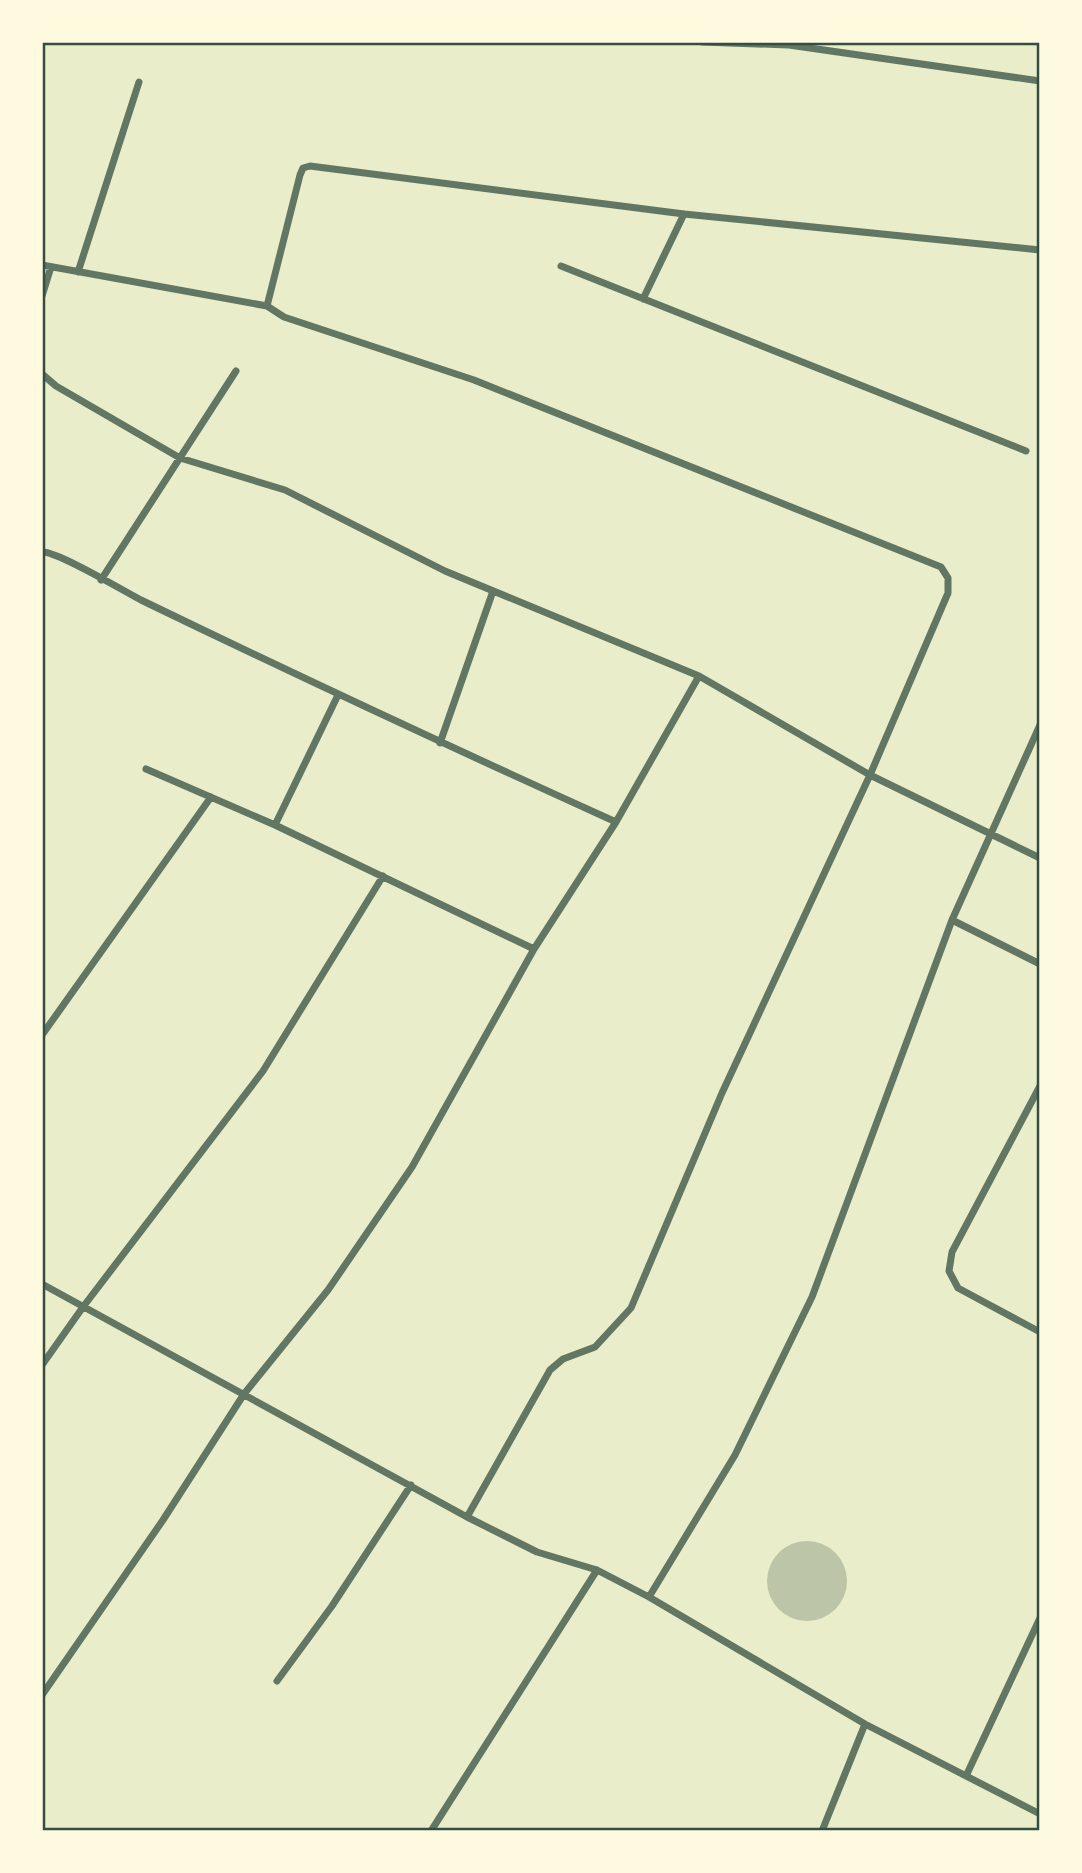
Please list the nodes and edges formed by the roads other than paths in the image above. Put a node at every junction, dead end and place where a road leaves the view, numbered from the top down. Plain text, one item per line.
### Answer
1 (702, 42) edge
2 (1040, 81) edge
3 (139, 82) dead end
4 (684, 214) junction
5 (1040, 250) edge
6 (42, 265) edge
7 (561, 266) dead end
8 (51, 267) junction
9 (78, 272) junction
10 (42, 296) edge
11 (643, 299) junction
12 (267, 306) junction
13 (236, 372) dead end
14 (42, 373) edge
15 (1026, 451) dead end
16 (180, 458) junction
17 (42, 552) edge
18 (101, 580) junction
19 (493, 591) junction
20 (699, 676) junction
21 (338, 695) junction
22 (1040, 725) edge
23 (440, 743) junction
24 (146, 769) dead end
25 (870, 775) junction
26 (211, 797) junction
27 (616, 822) junction
28 (275, 825) junction
29 (990, 835) junction
30 (1040, 858) edge
31 (383, 876) junction
32 (952, 920) junction
33 (534, 949) junction
34 (1040, 964) edge
35 (42, 1035) edge
36 (1040, 1086) edge
37 (42, 1284) edge
38 (83, 1307) junction
39 (1040, 1332) edge
40 (42, 1365) edge
41 (244, 1394) junction
42 (411, 1485) junction
43 (467, 1517) junction
44 (597, 1570) junction
45 (649, 1597) junction
46 (1040, 1618) edge
47 (277, 1681) dead end
48 (42, 1695) edge
49 (865, 1724) junction
50 (966, 1776) junction
51 (1040, 1814) edge
52 (431, 1831) edge
53 (822, 1831) edge

1 - 2 street
3 - 9 street
4 - 5 street
4 - 11 street
4 - 12 street
6 - 8 street
7 - 11 street
8 - 9 street
8 - 10 street
9 - 12 street
11 - 15 street
12 - 25 street
13 - 16 street
14 - 16 street
16 - 18 street
16 - 19 street
17 - 18 street
18 - 21 street
19 - 20 street
19 - 23 street
20 - 25 street
20 - 27 street
21 - 23 street
21 - 28 street
22 - 29 street
23 - 27 street
24 - 26 street
25 - 29 street
25 - 43 street
26 - 28 street
26 - 35 street
27 - 33 street
28 - 31 street
29 - 30 street
29 - 32 street
31 - 33 street
31 - 38 street
32 - 34 street
32 - 45 street
33 - 41 street
36 - 39 street
37 - 38 street
38 - 40 street
38 - 41 street
41 - 42 street
41 - 48 street
42 - 43 street
42 - 47 street
43 - 44 street
44 - 45 street
44 - 52 street
45 - 49 street
46 - 50 street
49 - 50 street
49 - 53 street
50 - 51 street

